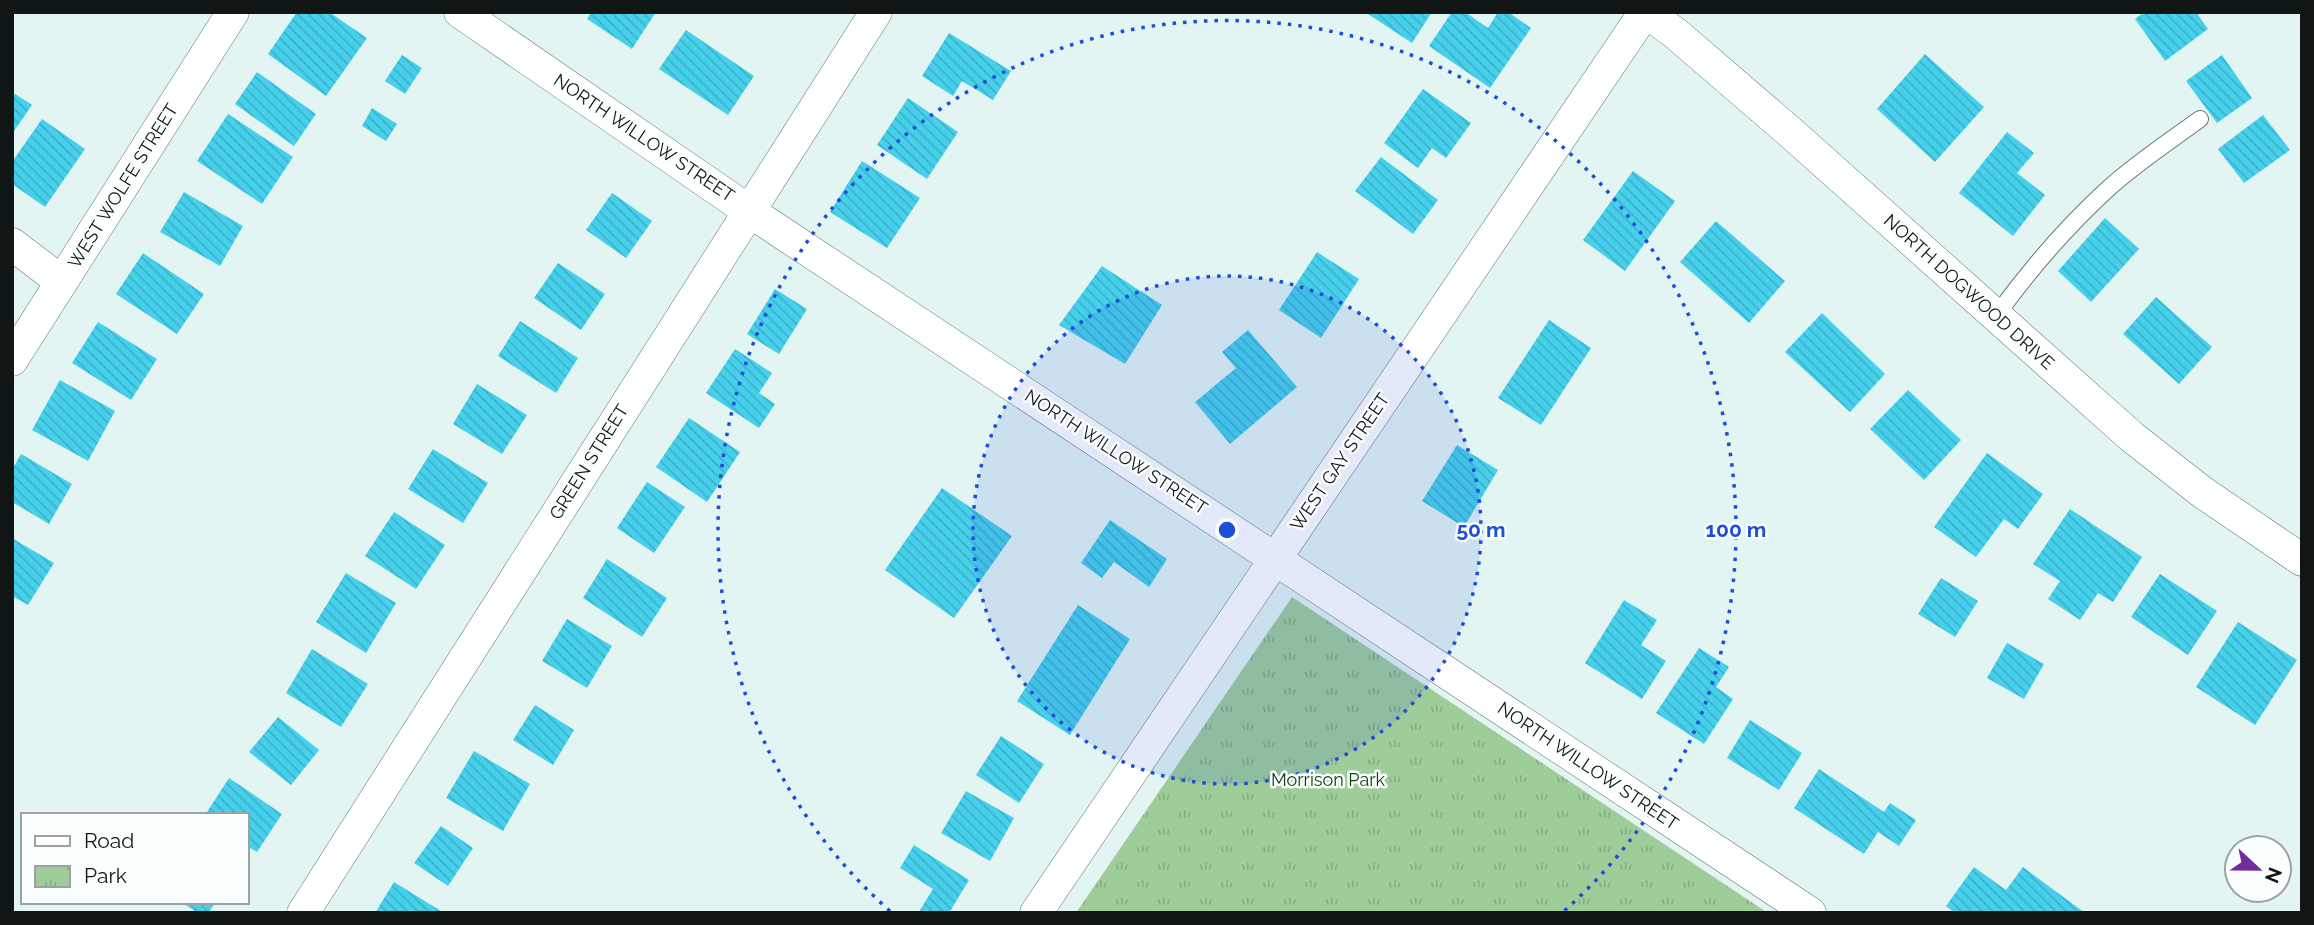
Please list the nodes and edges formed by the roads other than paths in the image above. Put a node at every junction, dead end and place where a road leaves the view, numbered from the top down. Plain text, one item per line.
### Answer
1 (233, 12) edge
2 (460, 12) edge
3 (876, 12) edge
4 (1645, 12) edge
5 (2200, 119) dead end
6 (749, 211) junction
7 (12, 244) edge
8 (62, 282) junction
9 (1996, 316) junction
10 (12, 360) edge
11 (1275, 558) junction
12 (2302, 560) edge
13 (303, 913) edge
14 (1036, 913) edge
15 (1810, 913) edge

1 - 8 street, WEST WOLFE STREET
2 - 6 street, NORTH WILLOW STREET
3 - 6 street, GREEN STREET
4 - 9 street, NORTH DOGWOOD DRIVE
4 - 11 street, WEST GAY STREET
5 - 9 lane
6 - 11 street, NORTH WILLOW STREET
6 - 13 street, GREEN STREET
7 - 8 street
8 - 10 street, WEST WOLFE STREET
9 - 12 street, NORTH DOGWOOD DRIVE
11 - 14 street, WEST GAY STREET
11 - 15 street, NORTH WILLOW STREET

